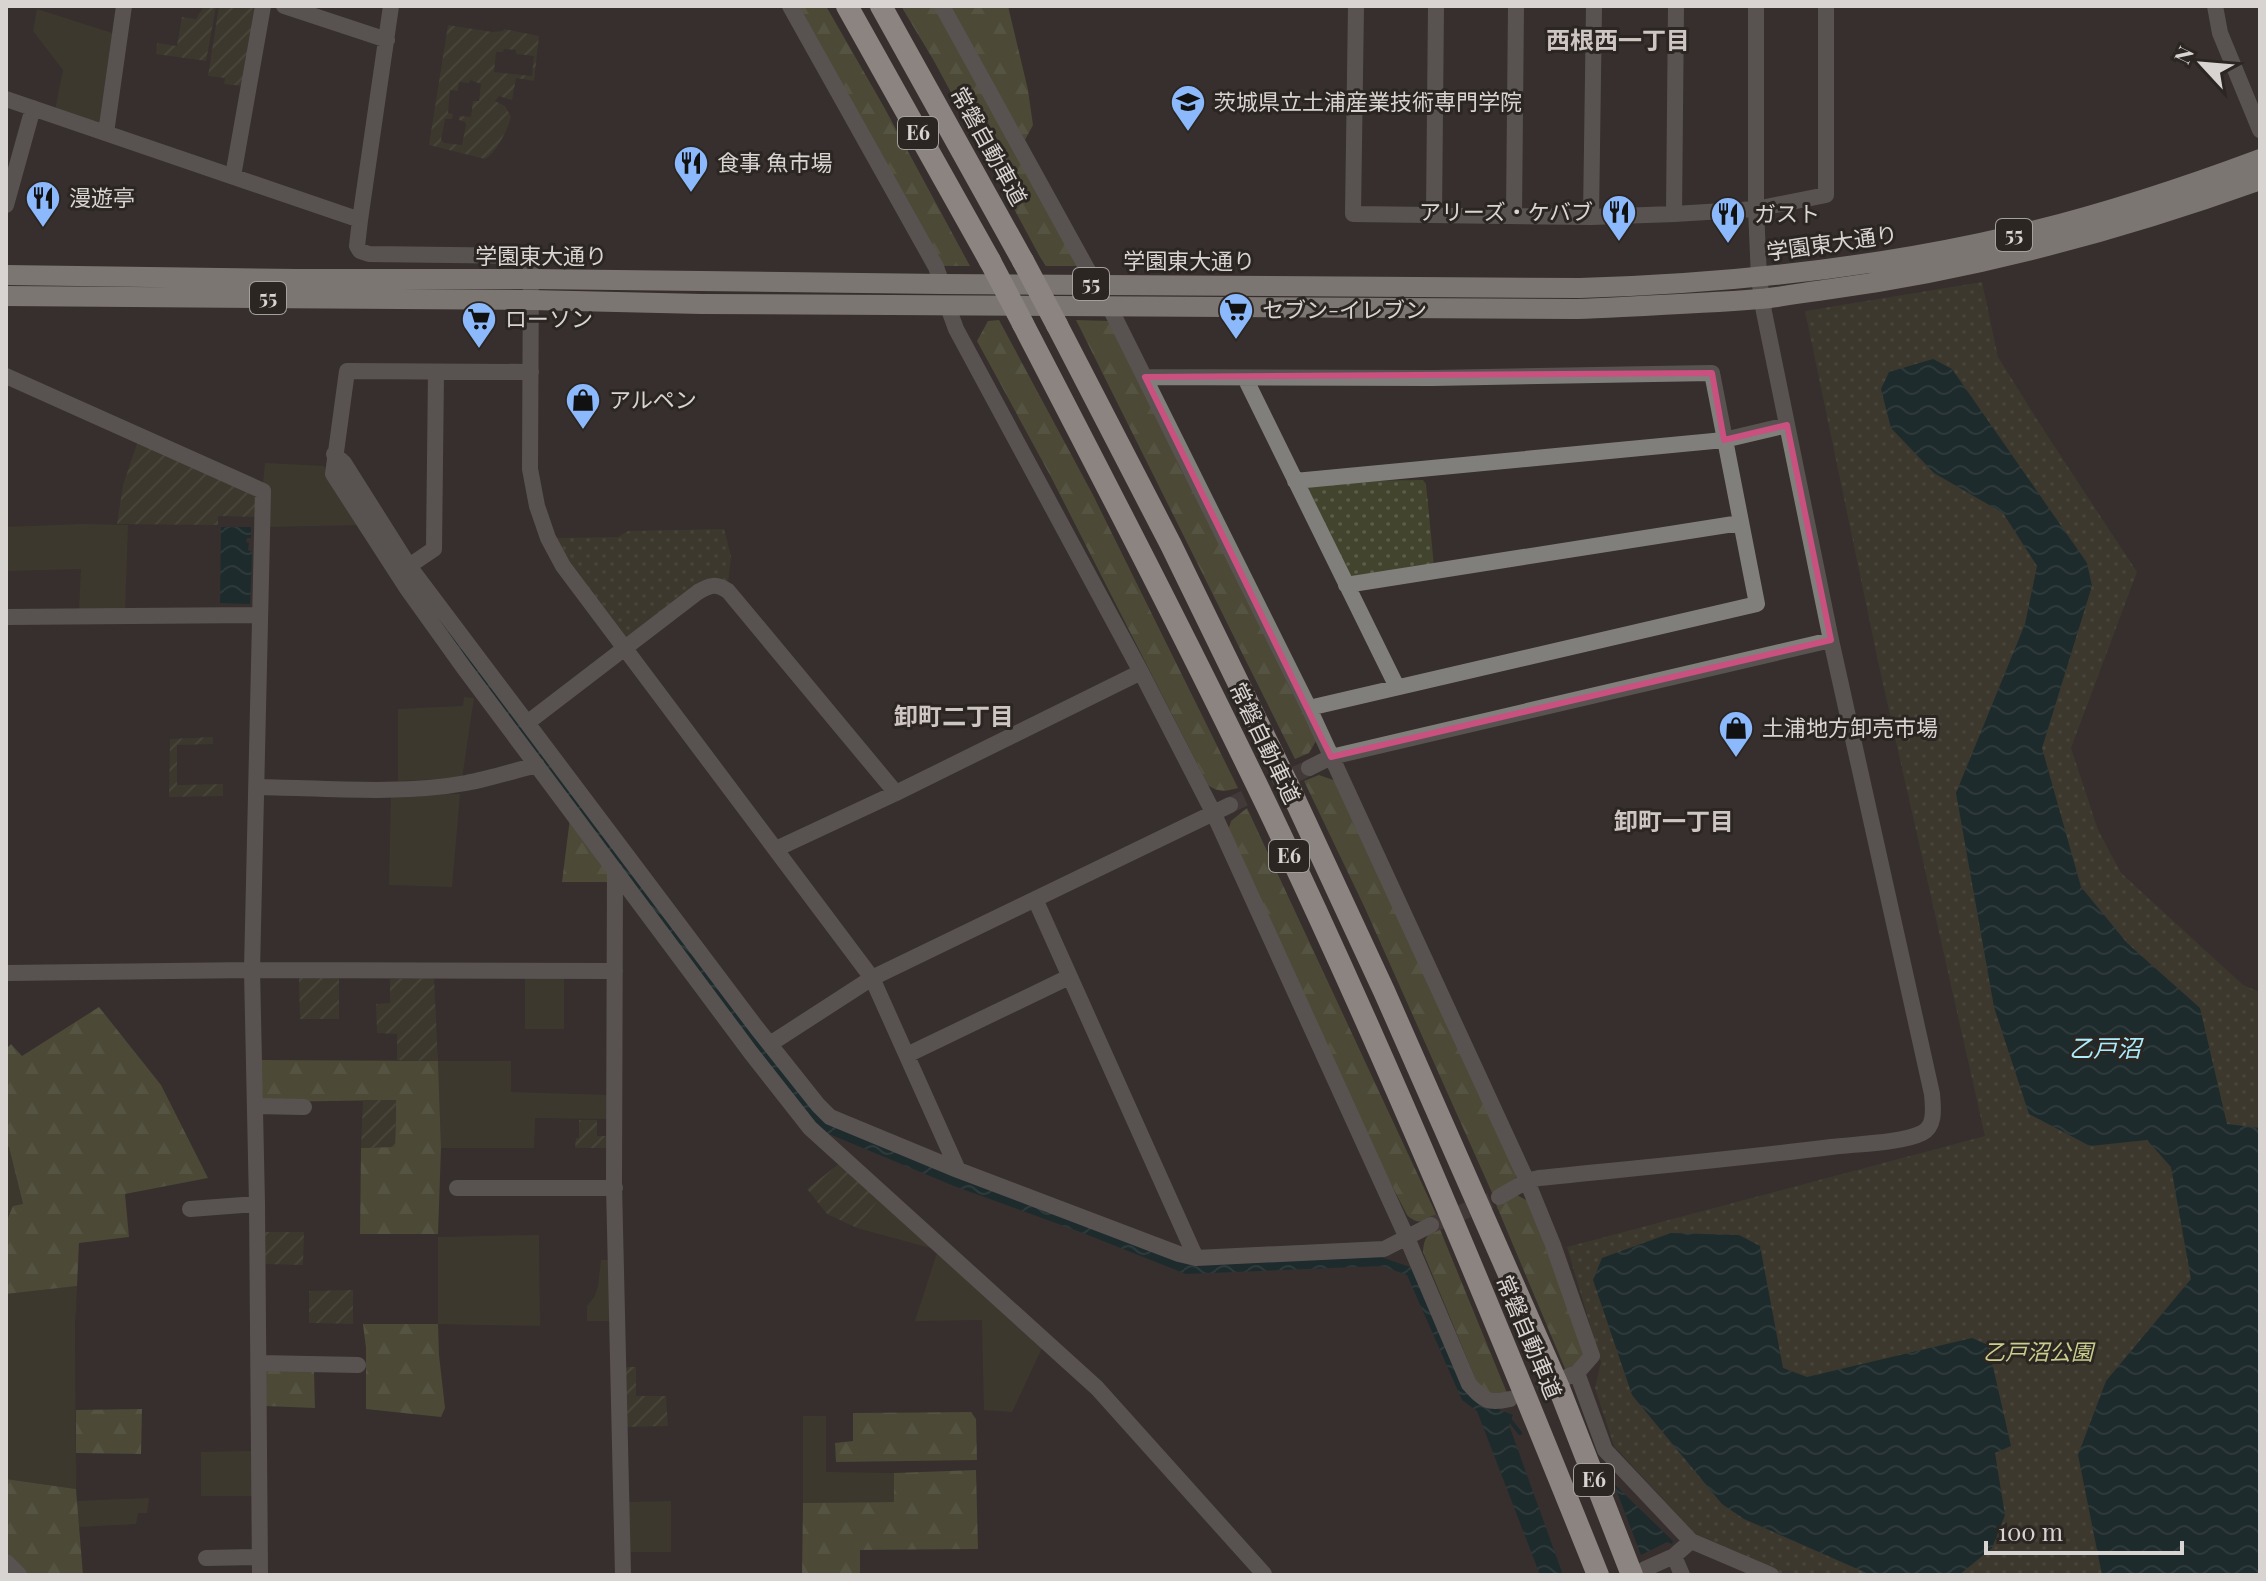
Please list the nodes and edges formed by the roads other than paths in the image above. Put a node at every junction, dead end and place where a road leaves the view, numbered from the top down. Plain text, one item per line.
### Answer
1 (124, 6) edge
2 (263, 6) edge
3 (284, 6) edge
4 (391, 6) edge
5 (790, 6) edge
6 (847, 6) edge
7 (881, 6) edge
8 (942, 6) edge
9 (1356, 6) edge
10 (1436, 6) edge
11 (1516, 6) edge
12 (1594, 6) edge
13 (1676, 6) edge
14 (1756, 6) edge
15 (1826, 6) edge
16 (2215, 6) edge
17 (387, 40) junction
18 (6, 99) edge
19 (33, 108) junction
20 (2260, 130) edge
21 (106, 133) junction
22 (2260, 159) edge
23 (233, 176) junction
24 (2260, 180) edge
25 (6, 205) edge
26 (1756, 209) junction
27 (1434, 214) junction
28 (1674, 214) junction
29 (1514, 215) junction
30 (1591, 217) junction
31 (360, 220) junction
32 (6, 275) edge
33 (1759, 278) junction
34 (532, 279) junction
35 (722, 282) junction
36 (1096, 285) junction
37 (944, 294) junction
38 (6, 296) edge
39 (1762, 299) junction
40 (531, 300) junction
41 (721, 304) junction
42 (1109, 306) junction
43 (436, 372) junction
44 (531, 372) junction
45 (6, 376) edge
46 (1145, 377) junction
47 (1245, 378) junction
48 (1787, 425) junction
49 (1724, 440) junction
50 (334, 454) junction
51 (1295, 481) junction
52 (1740, 523) junction
53 (409, 566) junction
54 (1346, 585) junction
55 (260, 615) junction
56 (6, 617) edge
57 (1831, 640) junction
58 (623, 648) junction
59 (1141, 672) junction
60 (1397, 687) junction
61 (1309, 708) junction
62 (527, 723) junction
63 (1331, 757) junction
64 (537, 765) junction
65 (1309, 768) tunnel mouth
66 (257, 787) junction
67 (896, 793) junction
68 (1230, 805) tunnel mouth
69 (1213, 812) junction
70 (776, 849) junction
71 (615, 870) junction
72 (1035, 899) junction
73 (252, 970) junction
74 (615, 971) junction
75 (6, 973) edge
76 (1069, 977) junction
77 (872, 978) junction
78 (770, 1044) junction
79 (907, 1055) junction
80 (255, 1106) junction
81 (304, 1107) dead end
82 (958, 1170) junction
83 (1527, 1181) junction
84 (457, 1188) dead end
85 (615, 1188) junction
86 (1499, 1197) tunnel mouth
87 (257, 1204) junction
88 (190, 1209) dead end
89 (1431, 1225) tunnel mouth
90 (1407, 1238) junction
91 (1196, 1258) junction
92 (259, 1363) junction
93 (358, 1365) dead end
94 (1567, 1379) junction
95 (1519, 1400) junction
96 (1691, 1541) junction
97 (1674, 1556) junction
98 (260, 1557) junction
99 (206, 1558) dead end
100 (6, 1562) edge
101 (1635, 1572) edge
102 (19, 1575) edge
103 (260, 1575) edge
104 (623, 1575) edge
105 (1264, 1575) edge
106 (1598, 1575) edge
107 (1682, 1575) edge
108 (1771, 1575) edge

1 - 21 street
2 - 23 street
3 - 17 street
4 - 17 street
5 - 37 street
6 - 95 highway, 常磐自動車道 / E6, bridge
7 - 94 highway, 常磐自動車道 / E6, bridge
8 - 36 street
9 - 27 street
10 - 27 street
11 - 29 street
12 - 30 street
13 - 28 street
14 - 26 street
15 - 26 street
16 - 20 street
17 - 31 street
18 - 19 street
19 - 21 street
19 - 25 street
21 - 23 street
22 - 33 main road, 学園東大通り / 55
23 - 31 street
24 - 39 main road, 学園東大通り / 55
26 - 28 street
26 - 33 street
27 - 29 street
28 - 30 street
29 - 30 street
31 - 34 street
32 - 34 main road, 学園東大通り / 55
33 - 36 main road, 学園東大通り / 55
33 - 39 street
34 - 35 main road, 学園東大通り / 55
34 - 40 street
35 - 37 main road, 学園東大通り / 55
35 - 41 street
36 - 37 main road, 学園東大通り / 55
37 - 41 main road, 学園東大通り / 55
37 - 42 main road, 学園東大通り / 55
37 - 59 street
38 - 40 main road, 学園東大通り / 55
39 - 42 main road, 学園東大通り / 55
39 - 48 street
40 - 41 main road, 学園東大通り / 55
40 - 44 street
42 - 46 street
43 - 44 street
43 - 50 street
43 - 53 street
44 - 58 street
45 - 55 street
46 - 47 street
46 - 61 street
47 - 49 street
47 - 51 street
48 - 49 street
48 - 57 street
49 - 51 street
49 - 52 street
50 - 53 street
50 - 64 street
51 - 54 street
52 - 54 street
52 - 60 street
53 - 62 street
54 - 60 street
55 - 56 street
55 - 66 street
57 - 63 street
57 - 83 street
58 - 62 street
58 - 67 street
58 - 70 street
59 - 67 street
59 - 69 street
60 - 61 street
61 - 63 street
62 - 78 street
63 - 65 street
63 - 83 street
64 - 66 street
64 - 71 street
66 - 73 street
67 - 70 street
68 - 69 street
69 - 72 street
69 - 90 street
70 - 77 street
71 - 74 street
71 - 105 street
72 - 76 street
72 - 77 street
73 - 74 street
73 - 75 street
73 - 80 street
74 - 85 street
76 - 79 street
76 - 91 street
77 - 78 street
77 - 79 street
78 - 82 street
79 - 82 street
80 - 81 street
80 - 87 street
82 - 91 street
83 - 86 street
83 - 94 street
84 - 85 street
85 - 104 street
87 - 88 street
87 - 92 street
89 - 90 street
90 - 91 street
90 - 95 street
92 - 93 street
92 - 98 street
94 - 96 street
94 - 101 highway, 常磐自動車道 / E6
95 - 106 highway, 常磐自動車道 / E6
96 - 97 street
96 - 108 street
97 - 101 street
97 - 107 street
98 - 99 street
98 - 103 street
100 - 102 street

